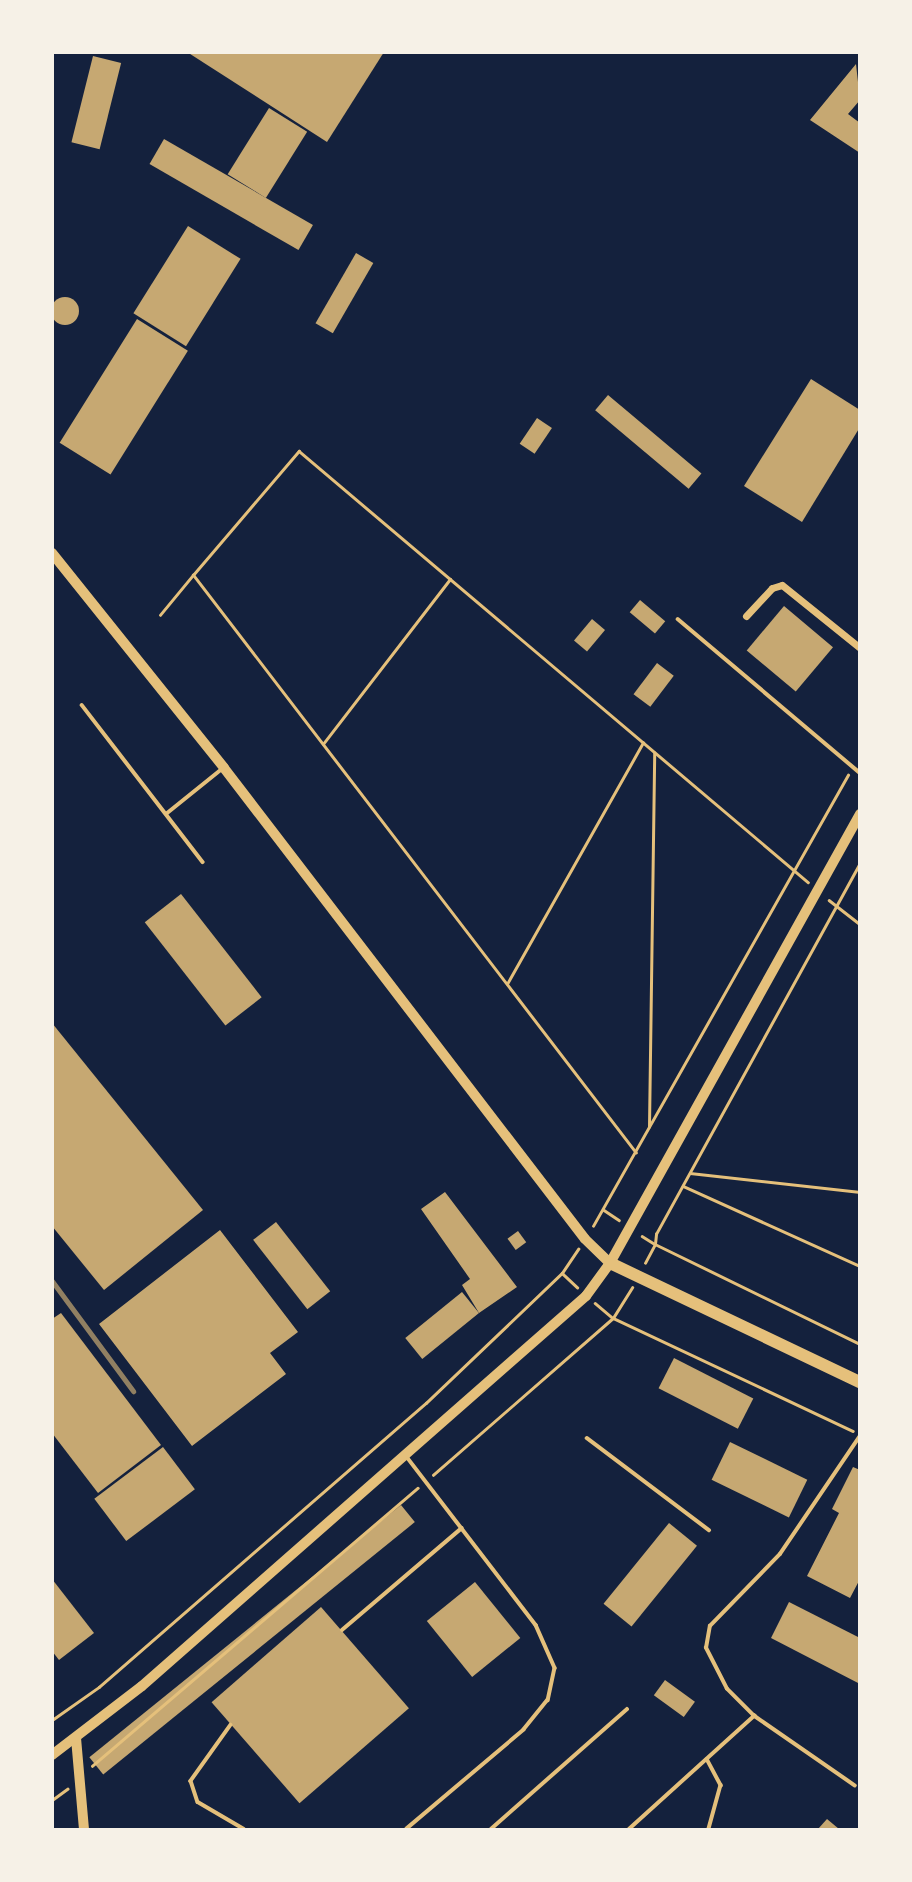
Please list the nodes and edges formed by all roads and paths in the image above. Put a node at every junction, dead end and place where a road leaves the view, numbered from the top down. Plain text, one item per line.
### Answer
1 (52, 553) edge
2 (193, 575) junction
3 (450, 579) junction
4 (160, 615) dead end
5 (746, 616) dead end
6 (678, 619) dead end
7 (859, 648) edge
8 (82, 705) dead end
9 (643, 743) junction
10 (323, 744) junction
11 (654, 752) junction
12 (853, 767) junction
13 (224, 768) junction
14 (859, 773) edge
15 (166, 814) junction
16 (859, 814) edge
17 (203, 862) dead end
18 (859, 863) edge
19 (794, 871) junction
20 (818, 891) junction
21 (836, 906) junction
22 (859, 924) edge
23 (507, 984) junction
24 (649, 1131) junction
25 (636, 1153) junction
26 (690, 1173) junction
27 (683, 1186) junction
28 (859, 1186) edge
29 (859, 1192) edge
30 (585, 1239) junction
31 (655, 1244) junction
32 (610, 1263) junction
33 (859, 1266) edge
34 (562, 1273) junction
35 (638, 1278) junction
36 (586, 1296) junction
37 (859, 1344) edge
38 (859, 1382) edge
39 (859, 1436) edge
40 (587, 1438) dead end
41 (406, 1455) junction
42 (462, 1528) junction
43 (709, 1530) dead end
44 (342, 1630) dead end
45 (627, 1709) dead end
46 (754, 1716) junction
47 (52, 1720) edge
48 (231, 1725) dead end
49 (76, 1738) junction
50 (52, 1755) edge
51 (707, 1759) junction
52 (855, 1786) dead end
53 (84, 1829) edge
54 (244, 1829) edge
55 (407, 1829) edge
56 (491, 1829) edge
57 (629, 1829) edge
58 (709, 1829) edge

1 - 13 street
2 - 3 path
2 - 4 path
2 - 10 path
3 - 9 path
3 - 10 path
5 - 7 street
6 - 12 lane
8 - 15 lane
9 - 11 path
9 - 23 path
10 - 23 path
11 - 19 path
11 - 24 path
12 - 14 lane
12 - 19 path
13 - 15 lane
13 - 30 street
15 - 17 lane
16 - 20 main road
18 - 21 path
19 - 20 path
19 - 24 path
20 - 21 path
20 - 32 main road
21 - 22 path
21 - 26 path
23 - 25 path
24 - 25 path
25 - 30 path
26 - 27 path
26 - 29 path
27 - 31 path
27 - 33 path
28 - 29 path
30 - 32 street
30 - 34 path
31 - 35 path
31 - 37 path
32 - 35 main road
32 - 36 main road
34 - 36 path
34 - 47 path
35 - 36 path
35 - 38 main road
36 - 41 main road
39 - 46 lane
40 - 43 lane
41 - 42 lane
41 - 49 main road
42 - 44 lane
42 - 55 lane
45 - 56 lane
46 - 51 lane
46 - 52 lane
48 - 54 lane
49 - 50 main road
49 - 53 main road
51 - 57 lane
51 - 58 lane

